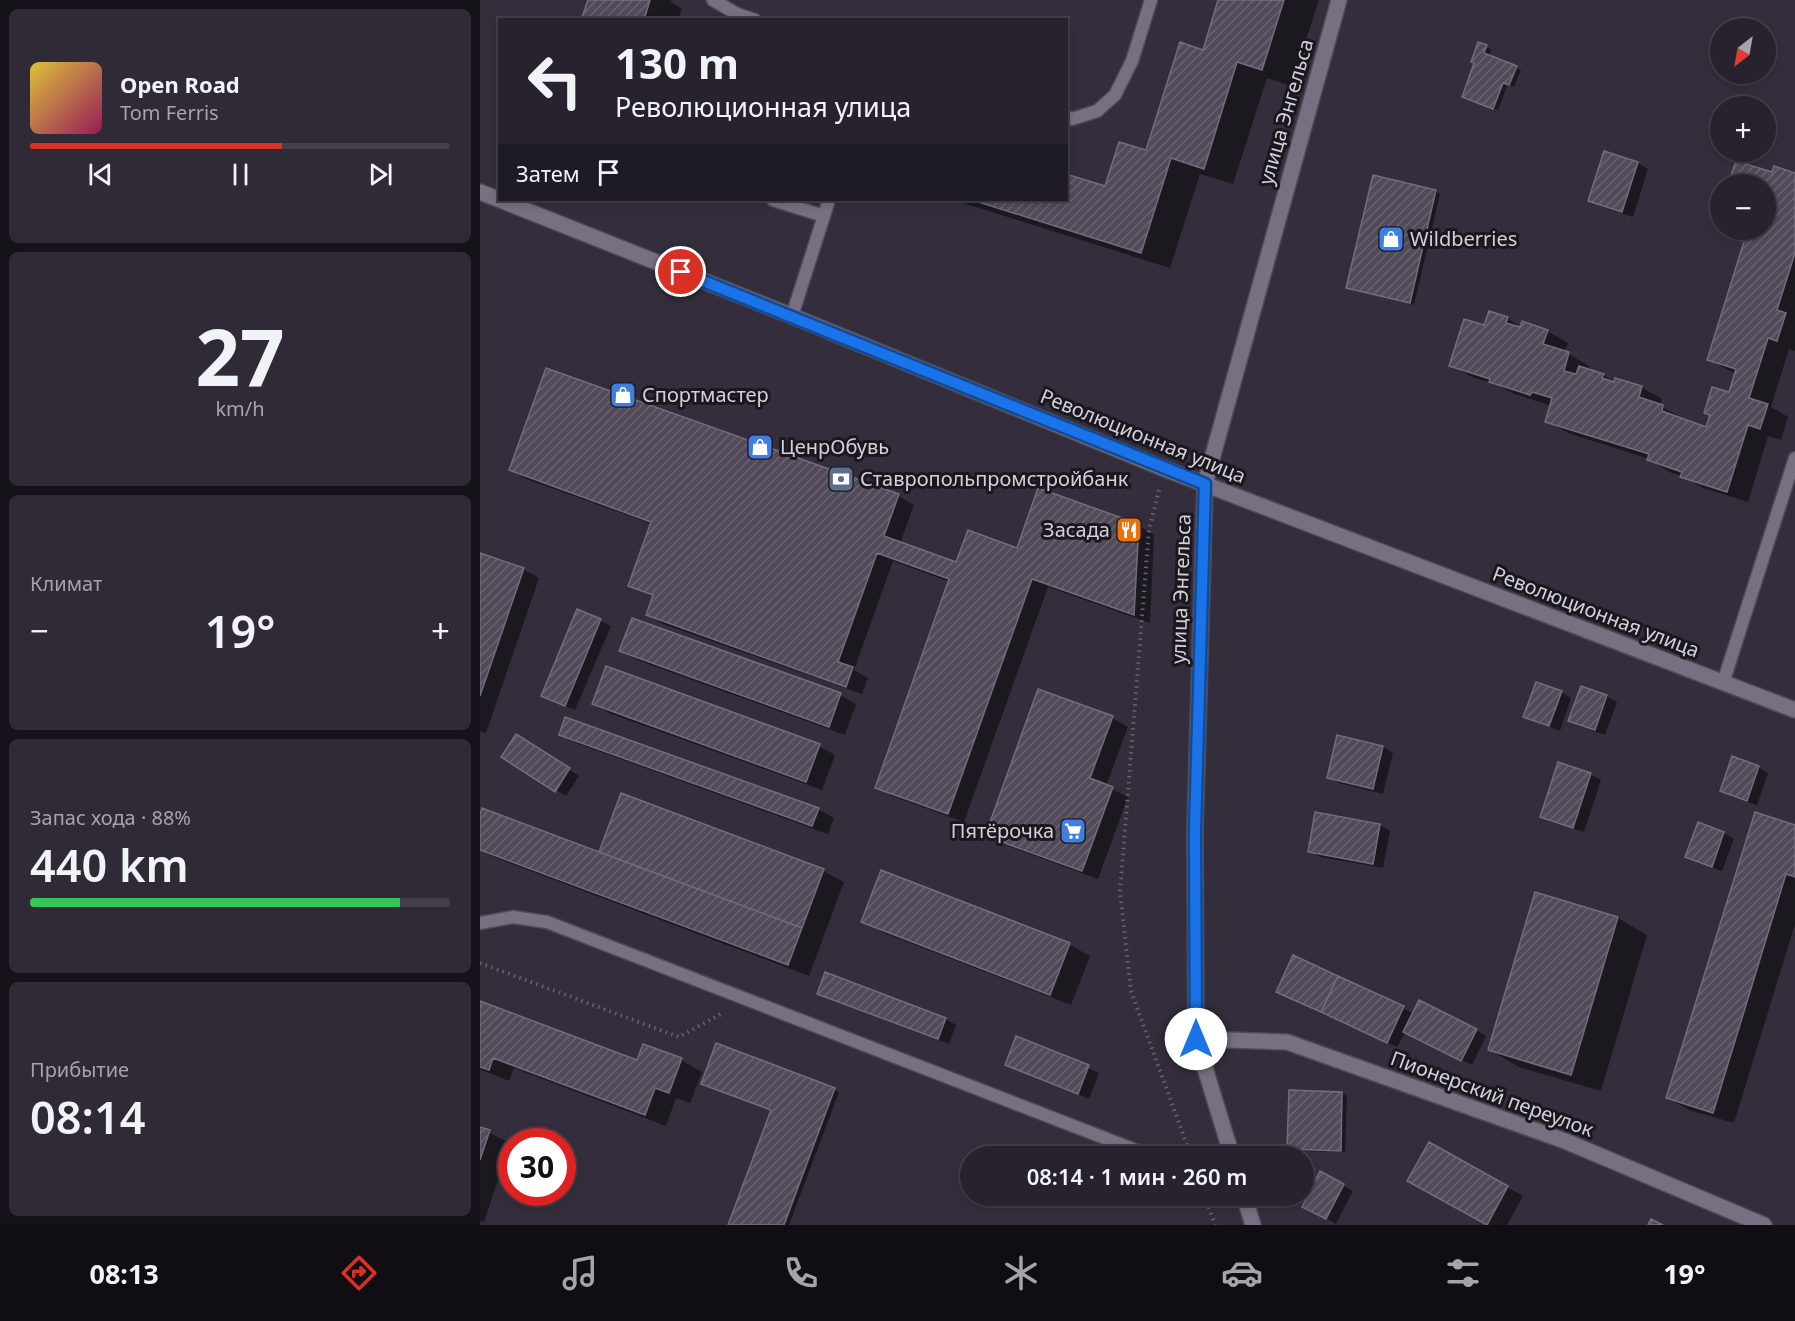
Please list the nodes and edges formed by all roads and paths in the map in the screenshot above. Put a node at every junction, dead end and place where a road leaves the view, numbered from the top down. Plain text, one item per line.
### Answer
1 (713, 0) edge
2 (1151, 0) edge
3 (1339, 0) edge
4 (749, 18) edge
5 (1068, 118) edge
6 (480, 192) edge
7 (498, 199) edge
8 (503, 201) edge
9 (776, 201) edge
10 (829, 201) edge
11 (824, 216) junction
12 (792, 316) junction
13 (1795, 458) edge
14 (1205, 484) junction
15 (1149, 530) dead end
16 (1723, 683) junction
17 (1795, 710) edge
18 (480, 923) edge
19 (480, 963) edge
20 (732, 1018) dead end
21 (1196, 1039) junction
22 (1125, 1146) edge
23 (1187, 1146) edge
24 (1229, 1146) edge
25 (1209, 1206) edge
26 (1247, 1206) edge
27 (1215, 1225) edge
28 (1253, 1225) edge
29 (1764, 1225) edge

1 - 4 lane
2 - 5 lane
3 - 14 street, улица Энгельса
6 - 7 street, Революционная улица
8 - 12 street, Революционная улица
9 - 11 lane
10 - 11 lane
11 - 12 lane
12 - 14 street, Революционная улица
13 - 16 lane
14 - 16 street, Революционная улица
14 - 21 street, улица Энгельса
15 - 23 path
16 - 17 street, Революционная улица
18 - 22 lane
19 - 20 path
21 - 24 street, улица Энгельса
21 - 29 street, Пионерский переулок
25 - 27 path
26 - 28 street

